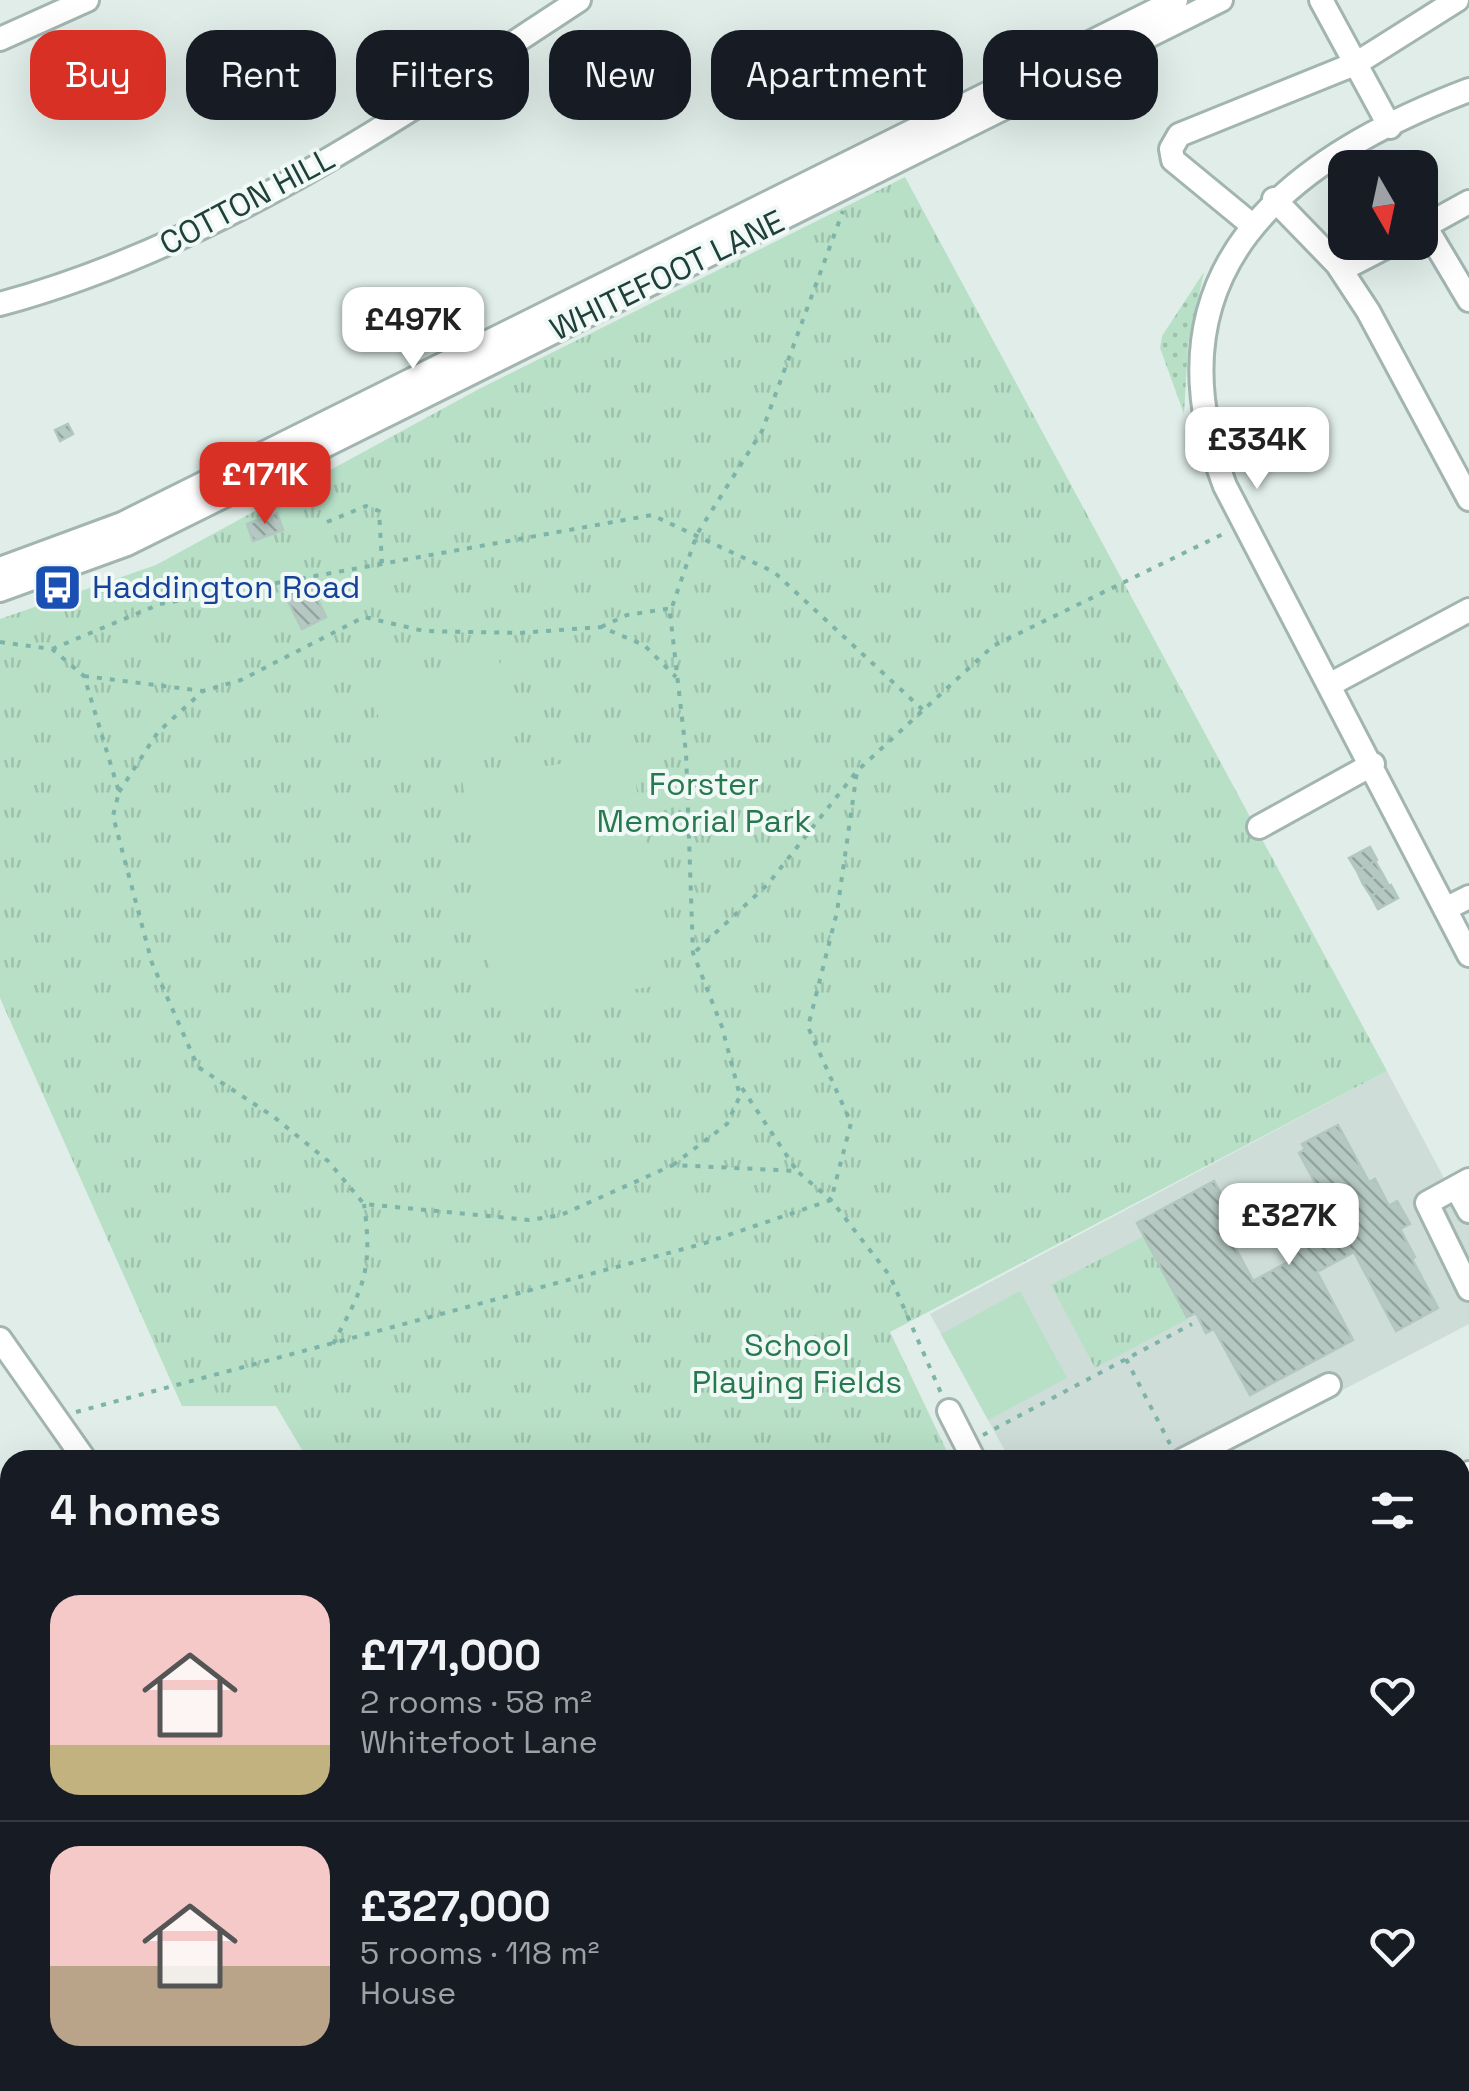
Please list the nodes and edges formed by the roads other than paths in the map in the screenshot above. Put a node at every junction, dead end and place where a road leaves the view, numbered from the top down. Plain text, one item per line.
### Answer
1 (87, 0) edge
2 (579, 0) edge
3 (1176, 0) edge
4 (1221, 0) edge
5 (1321, 0) edge
6 (1458, 0) edge
7 (0, 39) edge
8 (1357, 63) junction
9 (1469, 90) edge
10 (1390, 127) junction
11 (1274, 199) junction
12 (1469, 202) edge
13 (1438, 219) edge
14 (1252, 225) junction
15 (1438, 253) edge
16 (1360, 260) edge
17 (1341, 270) junction
18 (637, 280) junction
19 (1469, 300) edge
20 (0, 304) edge
21 (1467, 492) edge
22 (0, 569) edge
23 (0, 590) edge
24 (1469, 610) edge
25 (1331, 684) junction
26 (1374, 764) junction
27 (1259, 826) dead end
28 (1469, 896) edge
29 (1445, 910) junction
30 (1469, 955) edge
31 (1464, 1183) edge
32 (1469, 1211) edge
33 (1469, 1289) edge
34 (0, 1340) edge
35 (1329, 1385) dead end
36 (949, 1411) road end
37 (78, 1450) edge
38 (969, 1450) edge
39 (1201, 1450) edge

1 - 7 street
2 - 20 street, COTTON HILL
3 - 18 street, WHITEFOOT LANE
4 - 18 street, WHITEFOOT LANE
5 - 8 street
6 - 8 street
8 - 10 street
8 - 14 street
9 - 10 street
10 - 11 street
11 - 14 street
11 - 17 street
12 - 13 street
14 - 25 street
15 - 19 street
16 - 17 street
17 - 21 street
18 - 22 street, WHITEFOOT LANE
18 - 23 street, WHITEFOOT LANE
24 - 25 street
25 - 26 street
26 - 27 street
26 - 29 street
28 - 29 street
29 - 30 street
31 - 32 street
31 - 33 street
34 - 37 street
35 - 39 street
36 - 38 street

